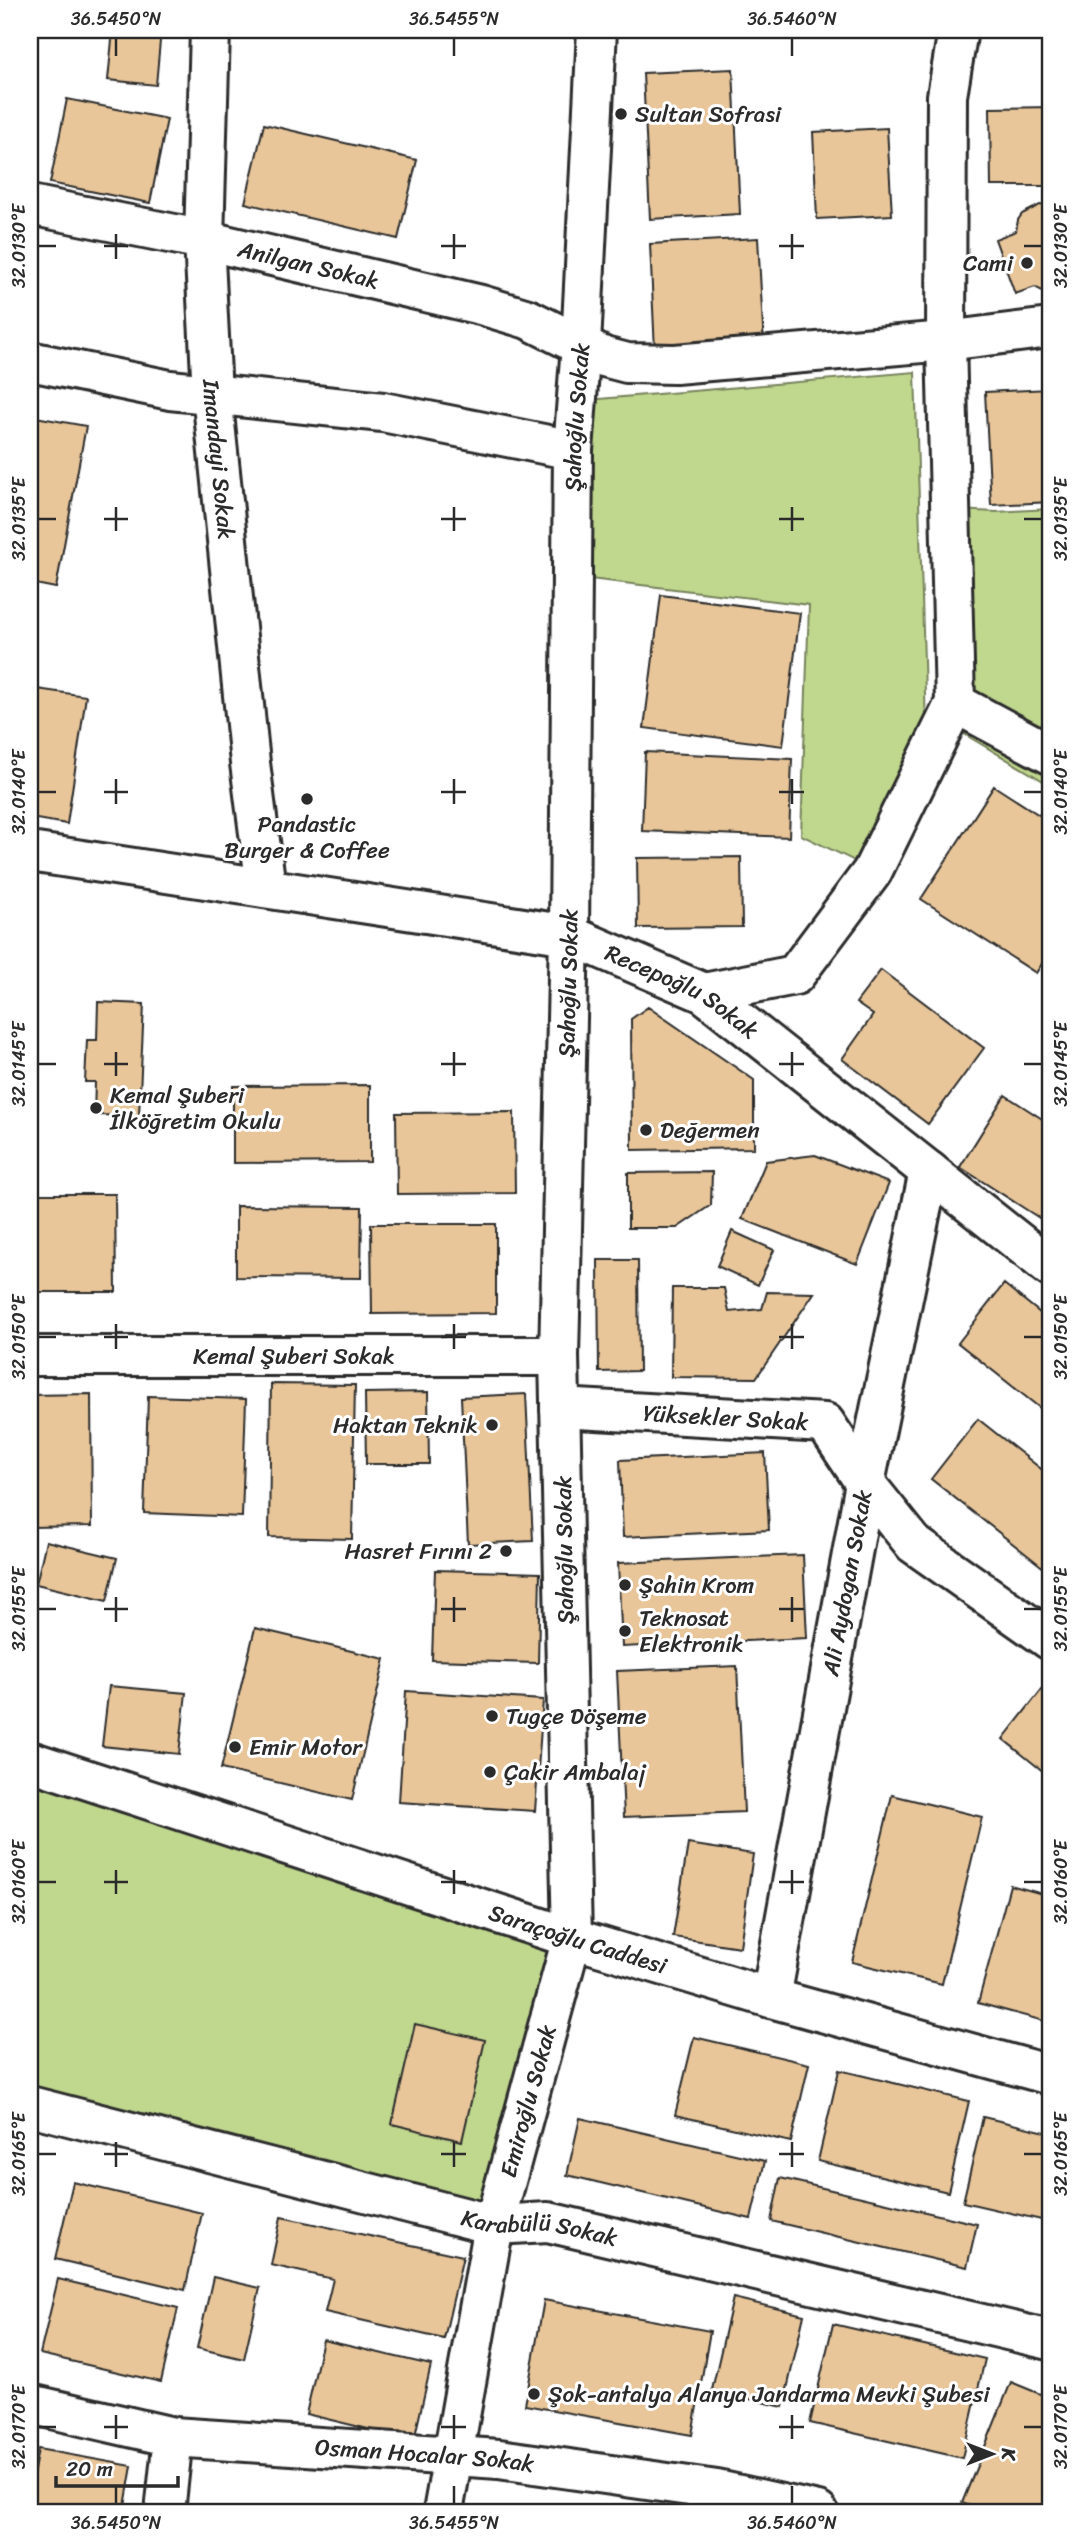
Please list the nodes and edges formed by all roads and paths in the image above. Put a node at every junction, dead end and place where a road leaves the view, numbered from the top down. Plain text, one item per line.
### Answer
1 (209, 30) edge
2 (597, 30) edge
3 (958, 30) edge
4 (30, 205) edge
5 (204, 240) junction
6 (1050, 328) edge
7 (946, 341) junction
8 (581, 345) junction
9 (30, 362) edge
10 (212, 394) junction
11 (573, 450) junction
12 (955, 703) junction
13 (1050, 754) edge
14 (30, 852) edge
15 (266, 888) junction
16 (569, 935) junction
17 (704, 993) junction
18 (929, 1171) junction
19 (1050, 1267) edge
20 (30, 1356) edge
21 (559, 1356) junction
22 (561, 1408) junction
23 (865, 1483) junction
24 (1050, 1640) edge
25 (30, 1761) edge
26 (572, 1938) junction
27 (771, 1998) junction
28 (1050, 2075) edge
29 (30, 2106) edge
30 (494, 2225) junction
31 (1050, 2340) edge
32 (30, 2404) edge
33 (173, 2437) junction
34 (452, 2455) junction
35 (165, 2512) edge
36 (443, 2512) edge
37 (818, 2512) edge

1 - 5 street, Imandayi Sokak
2 - 8 street, Şahoğlu Sokak
3 - 7 street
4 - 5 street, Anilgan Sokak
5 - 8 street, Anilgan Sokak
5 - 10 street, Imandayi Sokak
6 - 7 street, Anilgan Sokak
7 - 8 street, Anilgan Sokak
7 - 12 street
8 - 11 street, Şahoğlu Sokak
9 - 10 street
10 - 11 street
10 - 15 street, Imandayi Sokak
11 - 16 street, Şahoğlu Sokak
12 - 13 street
12 - 17 street
14 - 15 street, Recepoğlu Sokak
15 - 16 street, Recepoğlu Sokak
16 - 17 street, Recepoğlu Sokak
16 - 21 street, Şahoğlu Sokak
17 - 18 street, Recepoğlu Sokak
18 - 19 street, Recepoğlu Sokak
18 - 23 street, Ali Aydogan Sokak
20 - 21 street, Kemal Şuberi Sokak
21 - 22 street, Şahoğlu Sokak
22 - 23 street, Yüksekler Sokak
22 - 26 street, Şahoğlu Sokak
23 - 24 street, Yüksekler Sokak
23 - 27 street, Ali Aydogan Sokak
25 - 26 street, Saraçoğlu Caddesi
26 - 27 street, Saraçoğlu Caddesi
26 - 30 street, Emiroğlu Sokak
27 - 28 street, Saraçoğlu Caddesi
29 - 30 street, Karabülü Sokak
30 - 31 street, Karabülü Sokak
30 - 34 street, Emiroğlu Sokak
32 - 33 street, Osman Hocalar Sokak
33 - 34 street, Osman Hocalar Sokak
33 - 35 street
34 - 36 street, Emiroğlu Sokak
34 - 37 street, Osman Hocalar Sokak

